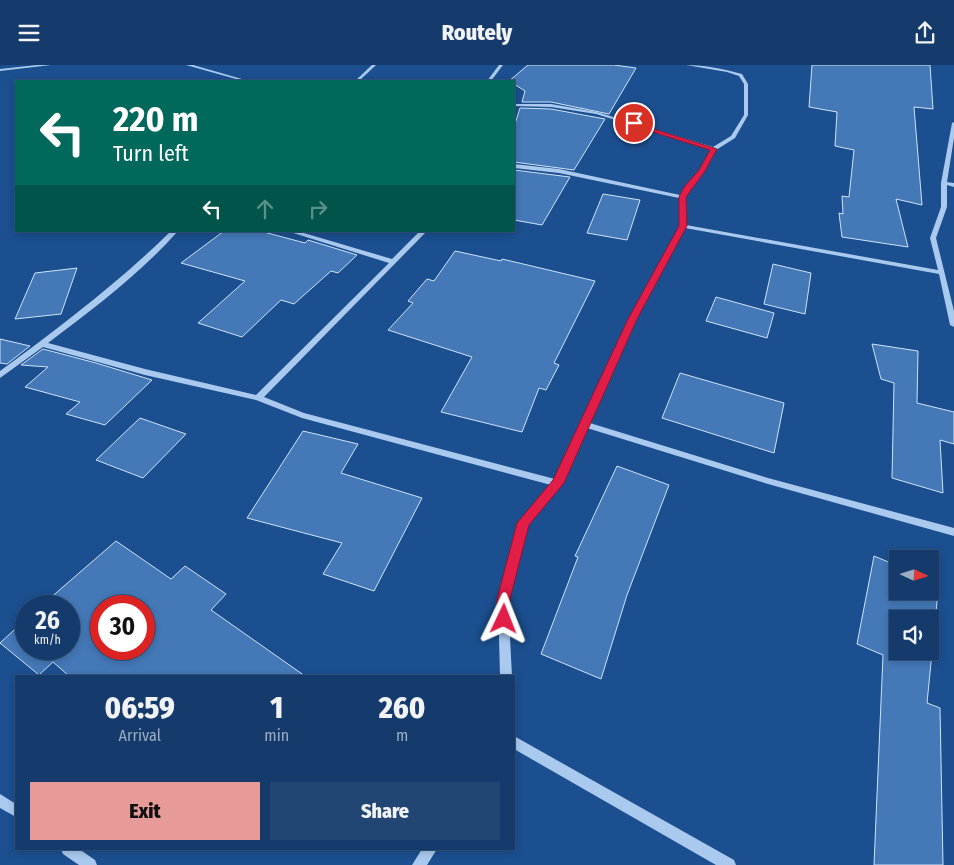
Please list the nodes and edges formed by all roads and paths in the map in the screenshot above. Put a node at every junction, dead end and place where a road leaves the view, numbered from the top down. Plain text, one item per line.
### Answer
1 (49, 65) edge
2 (188, 65) edge
3 (374, 65) edge
4 (500, 65) edge
5 (688, 65) edge
6 (0, 70) edge
7 (240, 80) edge
8 (358, 80) edge
9 (490, 80) edge
10 (515, 105) edge
11 (954, 123) edge
12 (714, 149) junction
13 (515, 166) edge
14 (944, 183) junction
15 (954, 185) edge
16 (682, 197) junction
17 (683, 226) junction
18 (174, 232) edge
19 (293, 232) edge
20 (423, 232) edge
21 (394, 262) junction
22 (942, 273) junction
23 (954, 325) edge
24 (42, 344) junction
25 (0, 375) edge
26 (258, 398) junction
27 (584, 423) junction
28 (558, 483) junction
29 (954, 532) edge
30 (506, 675) edge
31 (515, 743) edge
32 (0, 800) edge
33 (15, 810) edge
34 (69, 850) edge
35 (429, 850) edge
36 (90, 865) edge
37 (419, 865) edge
38 (729, 865) edge

1 - 6 street
2 - 7 street
3 - 8 street
4 - 9 street
5 - 12 street
10 - 12 street
11 - 14 street
12 - 16 street
13 - 16 street
14 - 15 street
14 - 22 street
16 - 17 street
17 - 22 street
17 - 27 street
18 - 24 street
19 - 21 street
20 - 21 street
21 - 26 street
22 - 23 street
24 - 25 street
24 - 26 street
26 - 28 street
27 - 28 street
27 - 29 street
28 - 30 street
31 - 38 street
32 - 33 street
34 - 36 street
35 - 37 street

